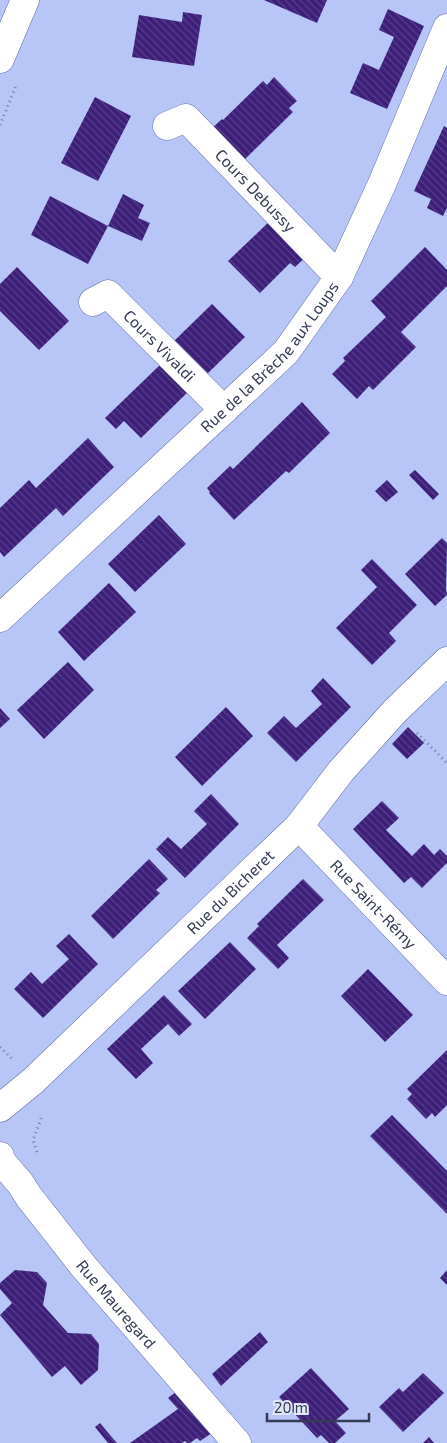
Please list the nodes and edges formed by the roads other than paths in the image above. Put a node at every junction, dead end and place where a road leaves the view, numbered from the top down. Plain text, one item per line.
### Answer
1 (25, 0) edge
2 (447, 28) edge
3 (442, 56) edge
4 (0, 59) edge
5 (167, 126) dead end
6 (339, 277) junction
7 (93, 302) dead end
8 (224, 410) junction
9 (0, 618) edge
10 (447, 661) edge
11 (298, 826) junction
12 (447, 981) edge
13 (0, 1108) edge
14 (0, 1160) edge
15 (238, 1443) edge

1 - 4 street
2 - 3 street, Rue de la Brèche aux Loups
3 - 6 street, Rue de la Brèche aux Loups
5 - 6 street, Cours Debussy
6 - 8 street, Rue de la Brèche aux Loups
7 - 8 street, Cours Vivaldi
8 - 9 street, Rue de la Brèche aux Loups
10 - 11 street, Rue du Bicheret
11 - 12 street, Rue Saint-Rémy
11 - 13 street, Rue du Bicheret
14 - 15 street, Rue Mauregard

